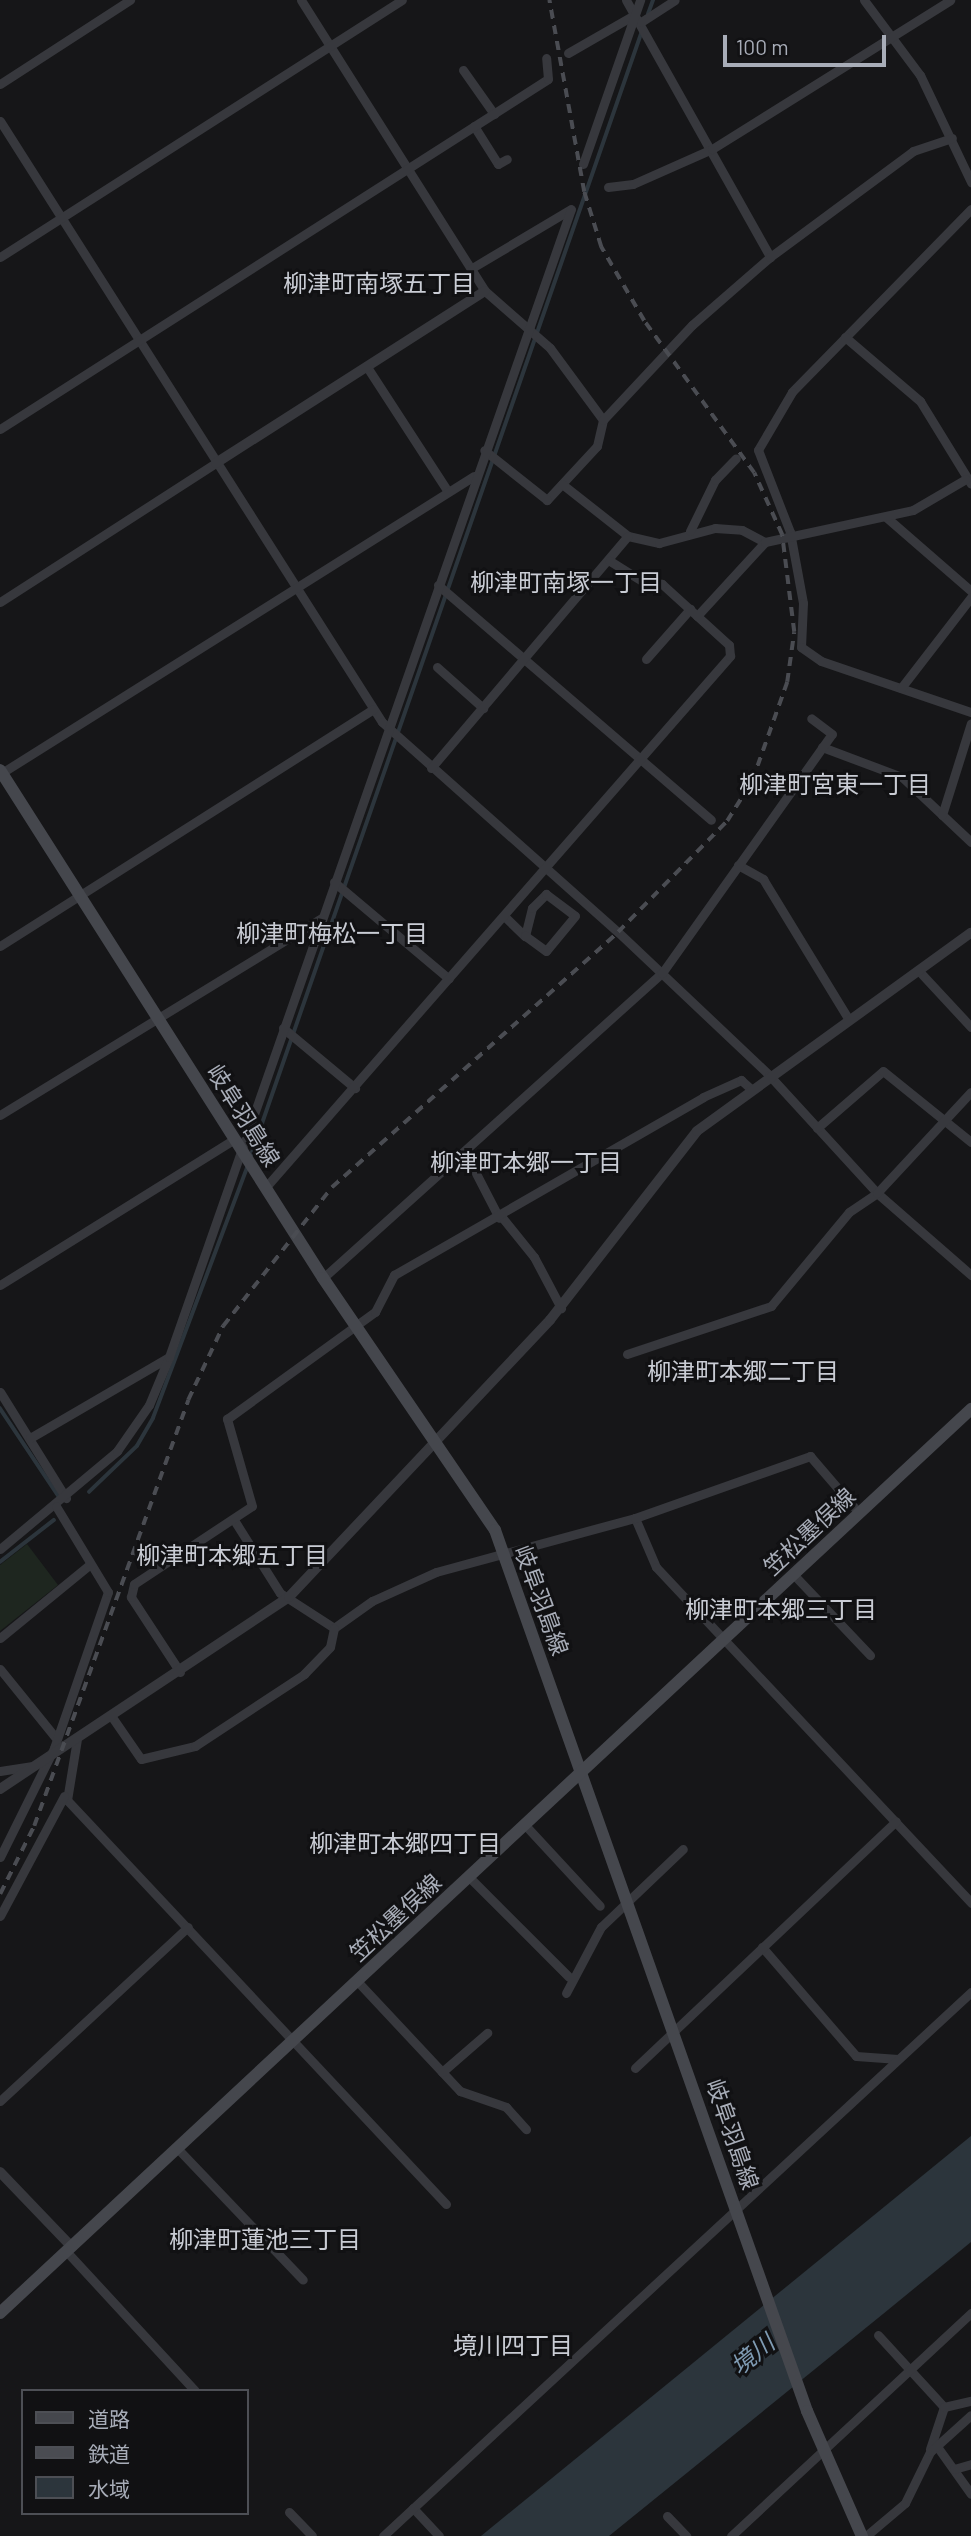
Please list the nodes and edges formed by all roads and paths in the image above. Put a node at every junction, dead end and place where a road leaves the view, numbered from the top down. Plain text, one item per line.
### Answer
1 (130, 0) edge
2 (301, 0) edge
3 (402, 0) edge
4 (626, 0) edge
5 (640, 0) edge
6 (675, 0) edge
7 (864, 0) edge
8 (950, 0) edge
9 (638, 19) junction
10 (888, 38) junction
11 (330, 46) junction
12 (568, 53) dead end
13 (546, 58) dead end
14 (463, 71) dead end
15 (0, 84) edge
16 (494, 114) junction
17 (0, 121) edge
18 (474, 126) junction
19 (952, 138) junction
20 (712, 149) junction
21 (507, 159) dead end
22 (583, 164) dead end
23 (408, 169) junction
24 (971, 182) edge
25 (607, 187) dead end
26 (971, 209) edge
27 (61, 218) junction
28 (0, 257) edge
29 (770, 257) junction
30 (472, 268) junction
31 (485, 291) junction
32 (528, 326) junction
33 (845, 337) junction
34 (139, 341) junction
35 (367, 367) junction
36 (603, 420) junction
37 (0, 429) edge
38 (484, 450) junction
39 (736, 458) dead end
40 (216, 463) junction
41 (474, 476) junction
42 (969, 481) edge
43 (562, 484) junction
44 (447, 490) junction
45 (886, 517) junction
46 (690, 531) junction
47 (790, 532) junction
48 (628, 536) junction
49 (765, 542) junction
50 (610, 561) junction
51 (438, 584) junction
52 (296, 587) junction
53 (971, 594) edge
54 (0, 601) edge
55 (693, 612) junction
56 (527, 658) junction
57 (646, 659) dead end
58 (437, 667) dead end
59 (901, 688) junction
60 (483, 708) junction
61 (373, 709) junction
62 (971, 712) edge
63 (811, 718) dead end
64 (971, 723) edge
65 (388, 729) junction
66 (822, 747) junction
67 (642, 758) junction
68 (431, 768) junction
69 (1, 772) edge
70 (942, 814) junction
71 (711, 820) dead end
72 (971, 842) edge
73 (738, 865) junction
74 (546, 869) junction
75 (334, 882) junction
76 (81, 896) junction
77 (504, 916) junction
78 (322, 918) junction
79 (971, 933) edge
80 (525, 936) junction
81 (0, 946) edge
82 (918, 970) junction
83 (662, 973) junction
84 (449, 978) junction
85 (157, 1017) junction
86 (849, 1020) junction
87 (971, 1027) edge
88 (283, 1028) junction
89 (769, 1075) junction
90 (355, 1088) junction
91 (750, 1088) junction
92 (971, 1092) edge
93 (0, 1115) edge
94 (945, 1120) junction
95 (817, 1128) junction
96 (971, 1142) edge
97 (237, 1144) junction
98 (465, 1152) junction
99 (265, 1188) junction
100 (877, 1193) junction
101 (500, 1217) junction
102 (971, 1275) edge
103 (323, 1278) junction
104 (0, 1285) edge
105 (561, 1308) junction
106 (356, 1327) junction
107 (627, 1354) dead end
108 (169, 1357) junction
109 (0, 1392) edge
110 (971, 1409) edge
111 (30, 1438) junction
112 (439, 1440) junction
113 (66, 1498) junction
114 (56, 1506) junction
115 (859, 1513) junction
116 (635, 1518) junction
117 (234, 1520) junction
118 (0, 1549) edge
119 (503, 1556) junction
120 (88, 1566) junction
121 (793, 1574) junction
122 (289, 1597) junction
123 (334, 1628) junction
124 (0, 1638) edge
125 (724, 1639) junction
126 (870, 1655) dead end
127 (0, 1669) edge
128 (180, 1672) junction
129 (112, 1717) junction
130 (55, 1737) junction
131 (77, 1738) junction
132 (49, 1757) junction
133 (36, 1766) junction
134 (583, 1770) junction
135 (0, 1771) edge
136 (0, 1789) edge
137 (64, 1796) junction
138 (896, 1821) junction
139 (525, 1825) junction
140 (683, 1849) dead end
141 (0, 1857) edge
142 (469, 1877) junction
143 (630, 1898) junction
144 (971, 1903) edge
145 (600, 1906) dead end
146 (0, 1916) edge
147 (188, 1927) junction
148 (762, 1947) junction
149 (569, 1977) junction
150 (357, 1981) junction
151 (971, 1992) edge
152 (566, 1993) dead end
153 (486, 2033) dead end
154 (295, 2038) junction
155 (898, 2059) junction
156 (635, 2068) dead end
157 (442, 2072) junction
158 (0, 2101) edge
159 (526, 2129) dead end
160 (177, 2148) junction
161 (0, 2172) edge
162 (446, 2204) dead end
163 (68, 2249) junction
164 (303, 2280) dead end
165 (0, 2313) edge
166 (971, 2313) edge
167 (878, 2335) dead end
168 (909, 2370) junction
169 (193, 2389) edge
170 (971, 2402) edge
171 (944, 2407) junction
172 (971, 2415) edge
173 (933, 2449) junction
174 (971, 2464) edge
175 (954, 2469) junction
176 (971, 2494) edge
177 (413, 2508) junction
178 (289, 2512) dead end
179 (667, 2516) dead end
180 (312, 2536) edge
181 (383, 2536) edge
182 (439, 2536) edge
183 (686, 2536) edge
184 (731, 2536) edge
185 (864, 2536) edge

1 - 15 street
2 - 11 street
3 - 11 street
4 - 9 street
5 - 9 street
6 - 9 street
7 - 10 street
8 - 10 street
9 - 12 street
9 - 20 street
9 - 22 street
10 - 19 street
10 - 20 street
11 - 23 street
11 - 27 street
13 - 16 street
14 - 16 street
16 - 18 street
17 - 27 street
18 - 21 street
18 - 23 street
19 - 24 street
19 - 29 street
20 - 25 street
20 - 29 street
23 - 30 street
23 - 34 street
26 - 33 street
27 - 28 street
27 - 34 street
29 - 36 street
30 - 31 street
30 - 32 street
31 - 32 street
31 - 35 street
32 - 36 street
32 - 38 street
33 - 42 street
33 - 47 street
34 - 37 street
34 - 40 street
35 - 40 street
35 - 44 street
36 - 43 street
38 - 41 street
38 - 43 street
39 - 46 street
40 - 52 street
40 - 54 street
41 - 44 street
41 - 51 street
42 - 45 street
43 - 48 street
44 - 52 street
45 - 47 street
45 - 53 street
46 - 48 street
46 - 49 street
47 - 49 street
47 - 59 street
48 - 50 street
49 - 55 street
50 - 55 street
50 - 56 street
51 - 56 street
51 - 65 street
52 - 61 street
52 - 69 street
53 - 59 street
55 - 57 street
55 - 67 street
56 - 60 street
56 - 67 street
58 - 60 street
59 - 62 street
60 - 68 street
61 - 65 street
61 - 76 street
63 - 66 street
64 - 70 street
65 - 68 street
65 - 75 street
66 - 70 street
66 - 73 street
67 - 71 street
67 - 74 street
68 - 74 street
69 - 76 main road, 岐阜羽島線
70 - 72 street
73 - 83 street
73 - 86 street
74 - 77 street
74 - 83 street
75 - 78 street
75 - 84 street
76 - 81 street
76 - 85 main road, 岐阜羽島線
77 - 80 street
77 - 84 street
78 - 85 street
78 - 88 street
79 - 82 street
80 - 80 street
82 - 86 street
82 - 87 street
83 - 89 street
83 - 98 street
84 - 90 street
85 - 93 street
85 - 97 main road, 岐阜羽島線
86 - 89 street
88 - 90 street
88 - 97 street
89 - 91 street
89 - 95 street
90 - 99 street
91 - 101 street
91 - 105 street
92 - 94 street
94 - 95 street
94 - 96 street
94 - 100 street
95 - 100 street
97 - 99 main road, 岐阜羽島線
97 - 104 street
97 - 108 street
98 - 101 street
98 - 103 street
99 - 103 main road, 岐阜羽島線
100 - 102 street
100 - 107 street
101 - 105 street
101 - 106 street
103 - 106 main road, 岐阜羽島線
105 - 112 street
106 - 112 main road, 岐阜羽島線
106 - 117 street
108 - 111 street
108 - 113 street
109 - 111 street
110 - 115 main road, 笠松墨俣線
111 - 113 street
112 - 119 main road, 岐阜羽島線
112 - 122 street
113 - 114 street
114 - 118 street
114 - 120 street
115 - 116 street
115 - 121 main road, 笠松墨俣線
116 - 119 street
116 - 125 street
117 - 122 street
117 - 128 street
119 - 123 street
119 - 134 main road, 岐阜羽島線
120 - 124 street
120 - 130 street
121 - 125 main road, 笠松墨俣線
121 - 126 street
122 - 123 street
122 - 128 street
123 - 129 street
125 - 134 main road, 笠松墨俣線
125 - 138 street
127 - 130 street
128 - 129 street
129 - 131 street
130 - 132 street
131 - 132 street
131 - 137 street
132 - 133 street
132 - 141 street
133 - 135 street
133 - 136 street
134 - 139 main road, 笠松墨俣線
134 - 143 main road, 岐阜羽島線
137 - 146 street
137 - 147 street
138 - 144 street
138 - 148 street
139 - 142 main road, 笠松墨俣線
139 - 145 street
140 - 143 street
142 - 149 street
142 - 150 main road, 笠松墨俣線
143 - 149 street
143 - 185 main road, 岐阜羽島線
147 - 154 street
147 - 158 street
148 - 155 street
148 - 156 street
149 - 152 street
150 - 154 main road, 笠松墨俣線
150 - 157 street
151 - 155 street
153 - 157 street
154 - 160 main road, 笠松墨俣線
154 - 162 street
155 - 177 street
157 - 159 street
160 - 163 main road, 笠松墨俣線
160 - 164 street
161 - 163 street
163 - 165 main road, 笠松墨俣線
163 - 169 street
166 - 168 street
167 - 168 street
168 - 171 street
168 - 184 street
170 - 171 street
171 - 173 street
172 - 173 street
173 - 175 street
173 - 185 street
174 - 175 street
175 - 176 street
177 - 181 street
177 - 182 street
178 - 180 street
179 - 183 street

